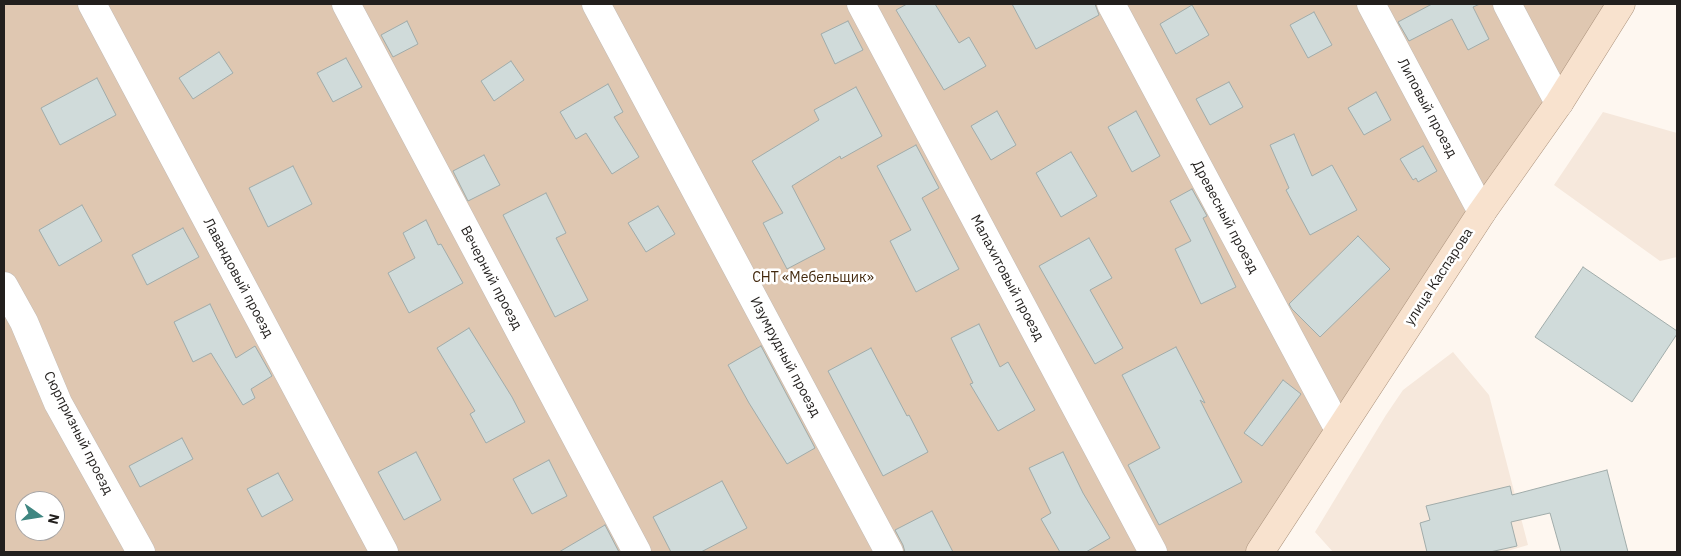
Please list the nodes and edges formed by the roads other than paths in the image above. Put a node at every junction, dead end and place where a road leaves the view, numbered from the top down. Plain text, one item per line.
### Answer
1 (92, 4) edge
2 (346, 4) edge
3 (596, 4) edge
4 (861, 4) edge
5 (1111, 4) edge
6 (1371, 4) edge
7 (1507, 4) edge
8 (1621, 4) edge
9 (1559, 103) junction
10 (1482, 212) junction
11 (4, 286) edge
12 (1339, 430) junction
13 (141, 552) edge
14 (384, 552) edge
15 (637, 552) edge
16 (889, 552) edge
17 (1153, 552) edge
18 (1260, 552) edge

1 - 14 street, Лавандовый проезд
2 - 15 street, Вечерний проезд
3 - 16 street, Изумрудный проезд
4 - 17 street, Малахитовый проезд
5 - 12 street, Древесный проезд
6 - 10 street, Липовый проезд
7 - 9 street
8 - 9 main road, улица Каспарова
9 - 10 main road, улица Каспарова
10 - 12 main road, улица Каспарова
11 - 13 street, Сюрпризный проезд
12 - 18 main road, улица Каспарова

